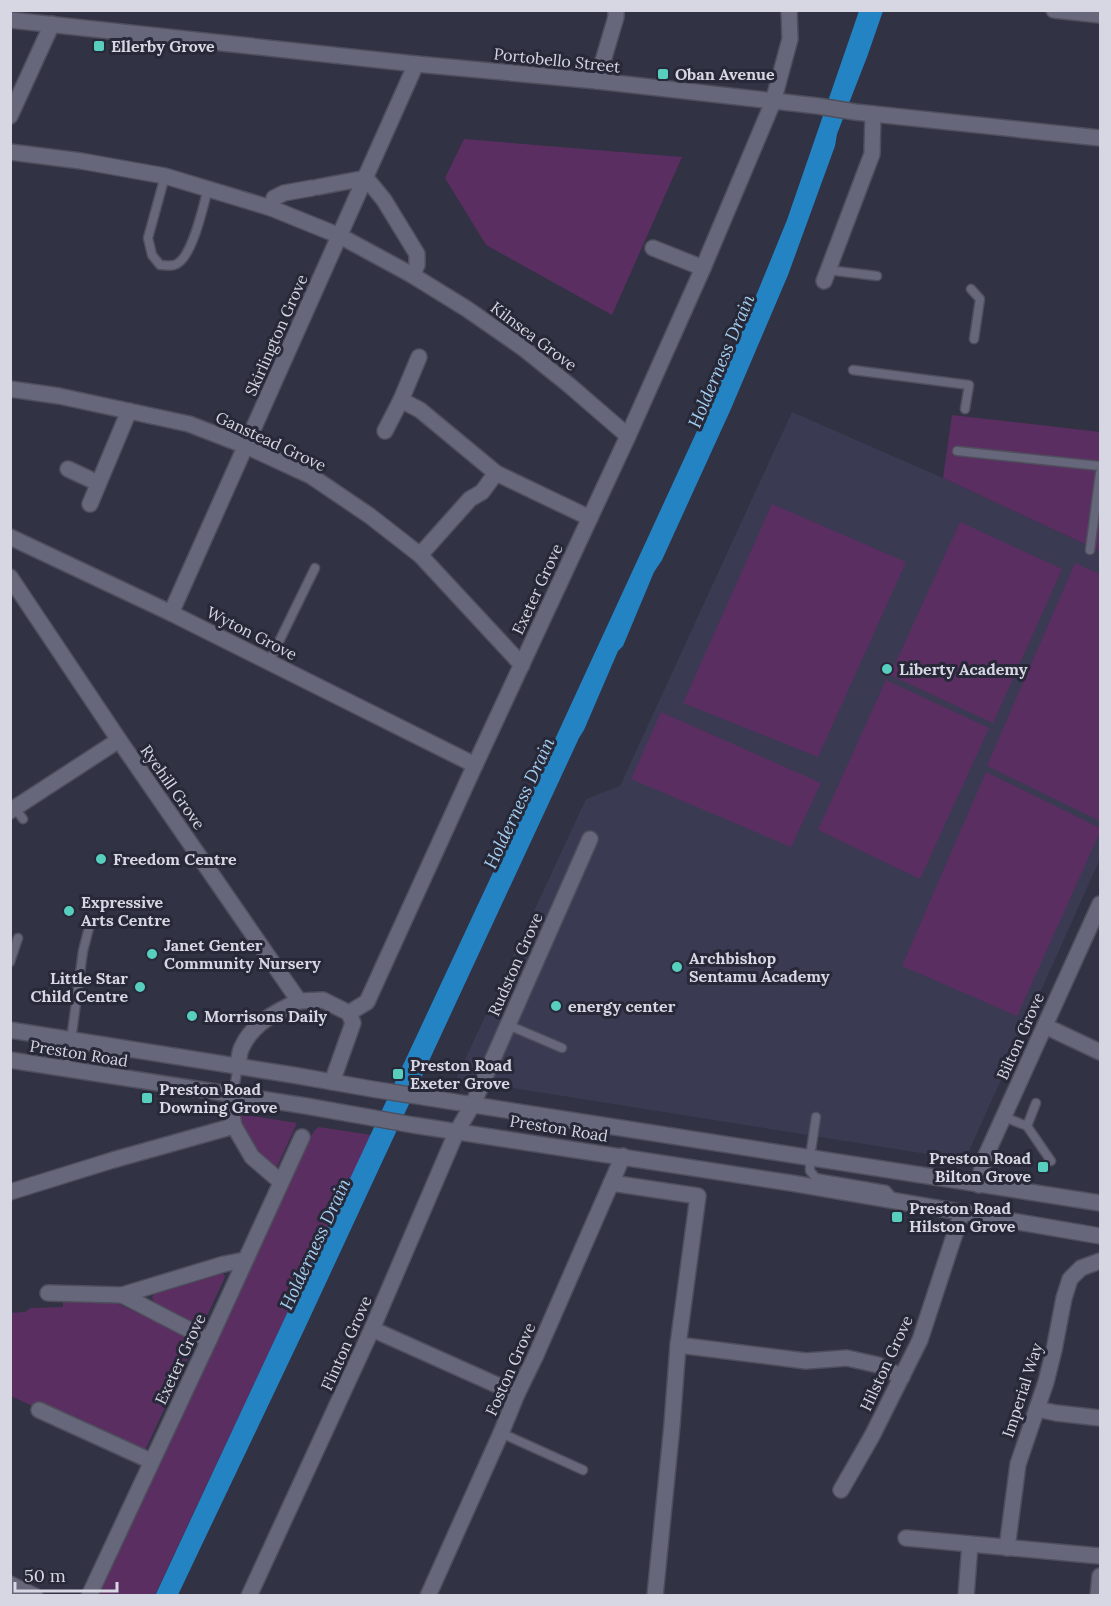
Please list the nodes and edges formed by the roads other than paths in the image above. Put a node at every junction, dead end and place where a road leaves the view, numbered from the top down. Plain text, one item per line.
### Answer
1 (616, 10) edge
2 (789, 10) edge
3 (1054, 10) edge
4 (1101, 15) edge
5 (10, 20) edge
6 (52, 24) junction
7 (416, 64) junction
8 (597, 81) junction
9 (773, 102) junction
10 (873, 114) junction
11 (10, 116) edge
12 (1101, 138) edge
13 (10, 152) edge
14 (165, 176) junction
15 (366, 178) junction
16 (208, 189) junction
17 (271, 208) junction
18 (340, 236) junction
19 (653, 248) dead end
20 (703, 268) junction
21 (412, 275) junction
22 (826, 276) joint
23 (877, 276) dead end
24 (971, 289) dead end
25 (975, 339) dead end
26 (419, 357) dead end
27 (853, 370) dead end
28 (10, 389) edge
29 (401, 400) junction
30 (965, 409) dead end
31 (129, 411) junction
32 (385, 431) dead end
33 (628, 436) junction
34 (246, 446) junction
35 (957, 451) dead end
36 (1101, 466) edge
37 (68, 469) dead end
38 (496, 473) junction
39 (1101, 473) edge
40 (98, 483) junction
41 (90, 504) dead end
42 (590, 518) junction
43 (1097, 532) edge
44 (10, 537) edge
45 (1090, 550) dead end
46 (420, 555) junction
47 (315, 568) dead end
48 (10, 577) edge
49 (171, 613) junction
50 (269, 662) junction
51 (522, 665) junction
52 (119, 740) junction
53 (475, 765) junction
54 (16, 812) edge
55 (590, 839) dead end
56 (1101, 904) edge
57 (90, 924) dead end
58 (18, 938) dead end
59 (10, 962) edge
60 (298, 1000) junction
61 (349, 1013) junction
62 (508, 1025) junction
63 (1045, 1026) junction
64 (10, 1030) edge
65 (71, 1040) junction
66 (562, 1048) dead end
67 (1101, 1052) edge
68 (10, 1060) edge
69 (238, 1066) junction
70 (67, 1070) junction
71 (332, 1082) junction
72 (233, 1095) junction
73 (1036, 1102) dead end
74 (473, 1104) junction
75 (816, 1117) dead end
76 (1004, 1117) junction
77 (234, 1126) junction
78 (1027, 1126) junction
79 (457, 1131) junction
80 (302, 1137) dead end
81 (623, 1156) junction
82 (810, 1157) junction
83 (1052, 1161) dead end
84 (281, 1182) junction
85 (611, 1183) junction
86 (978, 1185) junction
87 (10, 1192) edge
88 (896, 1201) junction
89 (1101, 1203) edge
90 (962, 1212) junction
91 (1101, 1236) edge
92 (245, 1260) junction
93 (1101, 1261) edge
94 (48, 1293) dead end
95 (122, 1295) junction
96 (372, 1329) junction
97 (209, 1340) junction
98 (678, 1345) junction
99 (902, 1377) junction
100 (517, 1394) junction
101 (1037, 1409) junction
102 (39, 1410) dead end
103 (1101, 1418) edge
104 (501, 1432) junction
105 (151, 1461) junction
106 (583, 1470) dead end
107 (842, 1490) dead end
108 (906, 1538) dead end
109 (970, 1544) junction
110 (1006, 1548) junction
111 (1101, 1556) edge
112 (1101, 1576) edge
113 (10, 1584) edge
114 (35, 1596) edge
115 (89, 1596) edge
116 (249, 1596) edge
117 (428, 1596) edge
118 (655, 1596) edge
119 (966, 1596) edge
120 (1098, 1596) edge

1 - 8 street
2 - 9 street, Exeter Grove
3 - 4 street
5 - 6 street, Portobello Street
6 - 7 street, Portobello Street
6 - 11 street
7 - 8 street, Portobello Street
7 - 15 street, Skirlington Grove
8 - 9 street, Portobello Street
9 - 10 street, Portobello Street
9 - 20 street, Exeter Grove
10 - 12 street, Portobello Street
10 - 22 street
13 - 14 street, Kilnsea Grove
14 - 16 street, Kilnsea Grove
14 - 16 lane
15 - 17 street
15 - 18 street, Skirlington Grove
15 - 21 street
16 - 17 street, Kilnsea Grove
17 - 18 street, Kilnsea Grove
18 - 21 street, Kilnsea Grove
18 - 34 street, Skirlington Grove
19 - 20 street
20 - 33 street, Exeter Grove
21 - 33 street, Kilnsea Grove
22 - 23 lane
24 - 25 lane
26 - 29 street
27 - 30 lane
28 - 31 street, Ganstead Grove
29 - 32 street
29 - 38 street
31 - 34 street, Ganstead Grove
31 - 40 street
33 - 42 street, Exeter Grove
34 - 46 street, Ganstead Grove
34 - 49 street, Skirlington Grove
35 - 36 lane
37 - 40 street
38 - 42 street
38 - 46 street
39 - 43 lane
40 - 41 street
42 - 51 street, Exeter Grove
43 - 45 lane
44 - 49 street, Wyton Grove
46 - 51 street, Ganstead Grove
47 - 50 lane
48 - 52 street, Ryehill Grove
49 - 50 street, Wyton Grove
50 - 53 street, Wyton Grove
51 - 53 street, Exeter Grove
52 - 54 street
52 - 60 street, Ryehill Grove
53 - 61 street, Exeter Grove
55 - 62 street, Rudston Grove
56 - 63 street, Bilton Grove
57 - 65 lane
58 - 59 lane
60 - 61 street
60 - 69 street
61 - 71 street
62 - 66 lane
62 - 74 street, Rudston Grove
63 - 67 street
63 - 76 street, Bilton Grove
64 - 65 street, Preston Road
65 - 69 street, Preston Road
65 - 70 lane
68 - 70 street, Preston Road
69 - 71 street, Preston Road
69 - 72 lane
70 - 72 street, Preston Road
71 - 74 street, Preston Road
72 - 77 street
72 - 79 street, Preston Road
73 - 78 lane
74 - 79 street, Flinton Grove
74 - 82 street, Preston Road
75 - 82 lane
76 - 78 lane
76 - 86 street, Bilton Grove
77 - 84 street
77 - 87 street
78 - 83 lane
79 - 81 street, Preston Road
79 - 96 street, Flinton Grove
80 - 84 street, Exeter Grove
81 - 85 street, Foston Grove
81 - 88 street, Preston Road
82 - 86 street, Preston Road
82 - 88 lane
84 - 92 street, Exeter Grove
85 - 98 street
85 - 100 street, Foston Grove
86 - 89 street, Preston Road
88 - 90 street, Preston Road
90 - 91 street, Preston Road
90 - 99 street, Hilston Grove
92 - 95 street
92 - 97 street, Exeter Grove
93 - 101 street, Imperial Way
94 - 95 street
95 - 97 street
96 - 100 street
96 - 116 street, Flinton Grove
97 - 105 street, Exeter Grove
98 - 99 street
98 - 118 street
99 - 107 street, Hilston Grove
100 - 104 street, Foston Grove
101 - 103 street
101 - 110 street, Imperial Way
102 - 105 street
104 - 106 lane
104 - 117 street, Foston Grove
105 - 115 street, Exeter Grove
108 - 109 street
109 - 110 street
109 - 119 street
110 - 111 street
112 - 120 street
113 - 114 street

